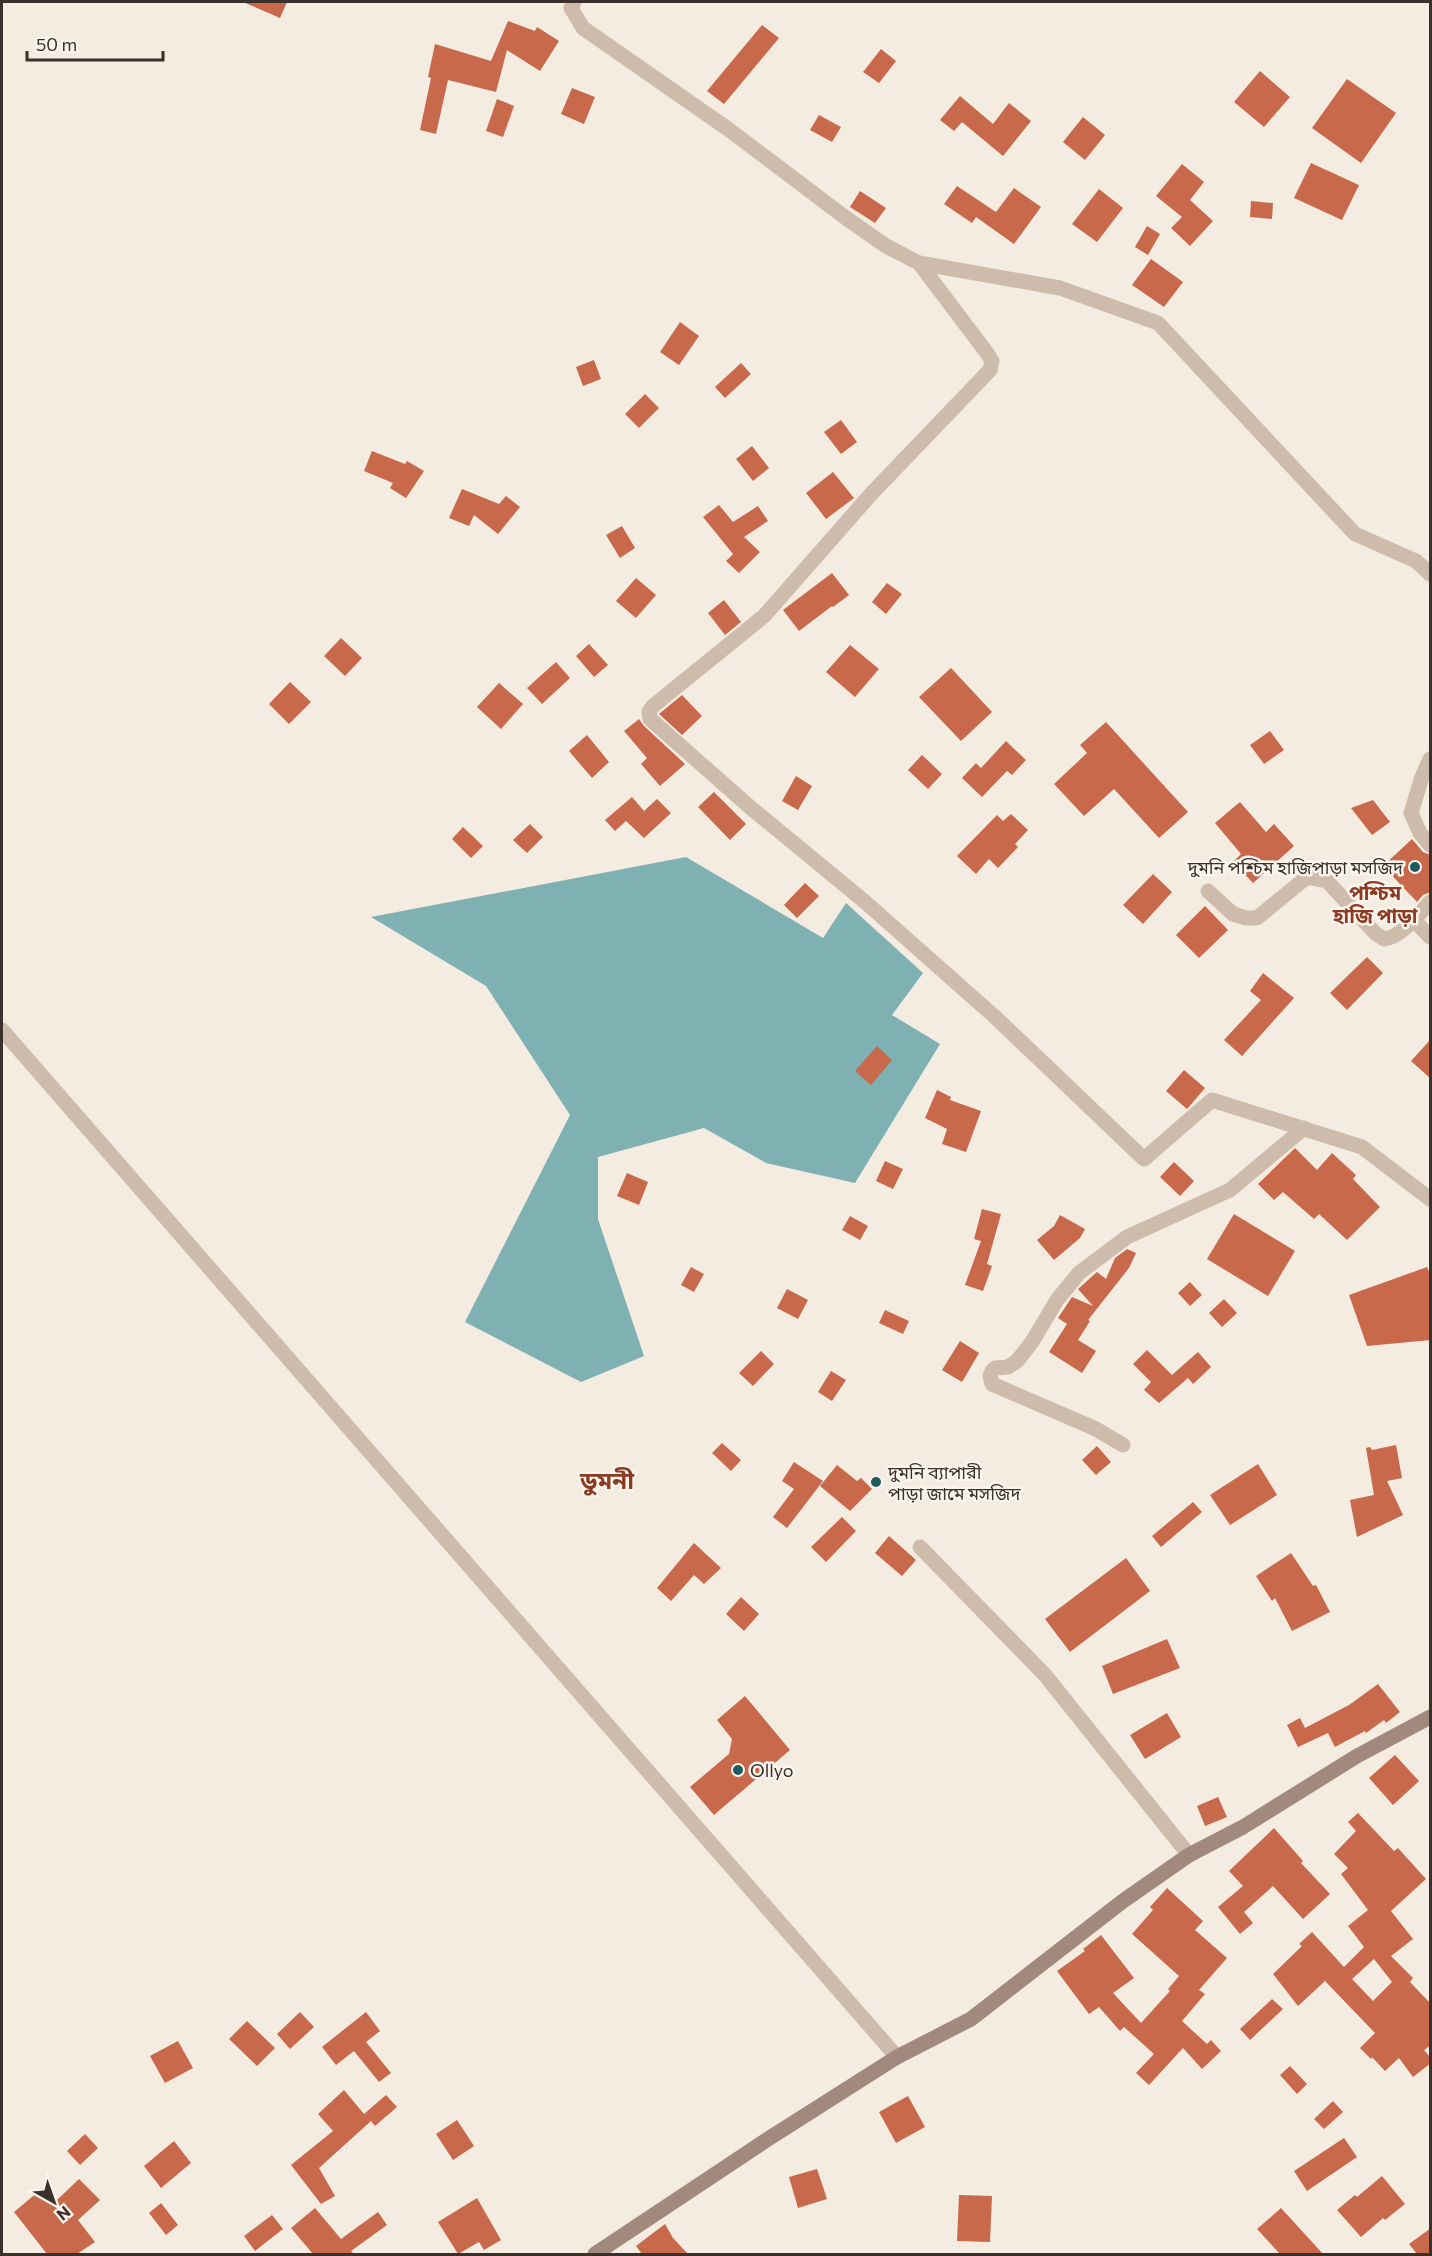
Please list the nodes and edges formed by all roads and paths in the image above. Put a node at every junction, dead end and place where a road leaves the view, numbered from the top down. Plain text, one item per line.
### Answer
1 (574, 2) edge
2 (919, 263) junction
3 (1431, 574) edge
4 (1431, 759) edge
5 (1431, 845) edge
6 (1208, 891) dead end
7 (1431, 902) edge
8 (1414, 920) junction
9 (1431, 937) edge
10 (2, 1030) edge
11 (1304, 1128) junction
12 (1431, 1199) edge
13 (1123, 1445) dead end
14 (920, 1547) dead end
15 (1431, 1717) edge
16 (1189, 1855) junction
17 (897, 2057) junction
18 (595, 2254) edge

1 - 2 street
2 - 3 street
2 - 11 street
4 - 5 street
6 - 8 street
7 - 8 street
8 - 9 street
10 - 17 street
11 - 12 street
11 - 13 street
14 - 16 street
15 - 16 street
16 - 17 street
17 - 18 street

